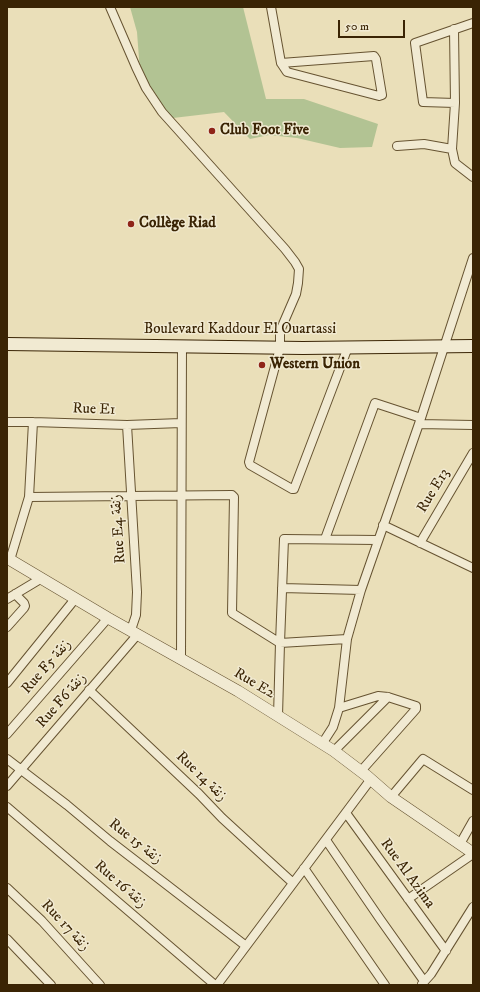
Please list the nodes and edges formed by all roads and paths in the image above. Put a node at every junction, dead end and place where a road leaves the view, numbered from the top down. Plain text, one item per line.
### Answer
1 (110, 7) edge
2 (271, 7) edge
3 (473, 23) edge
4 (454, 28) junction
5 (281, 62) junction
6 (455, 102) junction
7 (397, 146) dead end
8 (452, 148) junction
9 (473, 177) edge
10 (473, 258) edge
11 (471, 272) edge
12 (7, 344) edge
13 (182, 346) junction
14 (444, 346) junction
15 (473, 346) edge
16 (348, 347) junction
17 (280, 348) junction
18 (420, 421) junction
19 (7, 422) edge
20 (33, 422) junction
21 (181, 423) junction
22 (127, 425) junction
23 (473, 425) edge
24 (473, 453) edge
25 (181, 496) junction
26 (29, 497) junction
27 (131, 497) junction
28 (383, 525) junction
29 (326, 539) junction
30 (377, 540) junction
31 (420, 542) junction
32 (9, 559) edge
33 (472, 565) edge
34 (42, 578) junction
35 (282, 588) junction
36 (361, 590) junction
37 (15, 594) junction
38 (75, 598) junction
39 (7, 599) edge
40 (108, 618) junction
41 (7, 627) edge
42 (134, 632) junction
43 (347, 640) junction
44 (280, 643) junction
45 (181, 658) junction
46 (7, 683) edge
47 (90, 690) junction
48 (388, 697) junction
49 (339, 708) junction
50 (278, 716) junction
51 (7, 734) edge
52 (322, 744) junction
53 (334, 751) junction
54 (7, 759) edge
55 (22, 770) junction
56 (361, 771) junction
57 (370, 779) junction
58 (7, 786) edge
59 (473, 790) edge
60 (391, 797) junction
61 (7, 808) edge
62 (346, 813) junction
63 (473, 821) edge
64 (326, 840) junction
65 (460, 844) junction
66 (473, 853) edge
67 (304, 868) junction
68 (293, 883) junction
69 (7, 888) edge
70 (408, 899) junction
71 (472, 913) edge
72 (7, 939) edge
73 (246, 946) junction
74 (446, 951) junction
75 (422, 983) edge
76 (51, 985) edge
77 (100, 985) edge
78 (216, 985) edge
79 (385, 985) edge

1 - 17 street
2 - 5 street
3 - 4 street
4 - 6 street
4 - 6 street
5 - 5 street
6 - 8 street
7 - 8 street
8 - 9 street
10 - 11 street
11 - 14 street
12 - 13 main road, Boulevard Kaddour El Ouartassi
13 - 17 main road, Boulevard Kaddour El Ouartassi
13 - 21 street
14 - 15 main road, Boulevard Kaddour El Ouartassi
14 - 16 main road, Boulevard Kaddour El Ouartassi
14 - 18 street
16 - 17 main road, Boulevard Kaddour El Ouartassi
16 - 17 street
18 - 23 street
18 - 28 street
18 - 29 street
19 - 20 street, Rue E1
20 - 22 street, Rue E1
20 - 26 street
21 - 22 street, Rue E1
21 - 25 street
22 - 27 street, Rue E4 زنقة
24 - 31 street, Rue E13
25 - 27 street
25 - 44 street
25 - 45 street
26 - 27 street
26 - 32 street
27 - 42 street, Rue E4 زنقة
28 - 30 street
28 - 31 street
29 - 30 street
29 - 35 street
30 - 36 street
31 - 33 street
32 - 34 street, Rue E2
34 - 37 street
34 - 38 street, Rue E2
35 - 36 street
35 - 44 street
36 - 43 street
37 - 39 street
37 - 41 street
38 - 40 street, Rue E2
38 - 46 street
40 - 42 street, Rue E2
40 - 51 street, Rue F5 زنقة
42 - 45 street, Rue E2
42 - 47 street, Rue F6 زنقة
43 - 44 street
43 - 49 street
44 - 50 street
45 - 50 street, Rue E2
47 - 55 street, Rue F6 زنقة
47 - 68 street, Rue 14 زنقة
48 - 49 street
48 - 53 street
48 - 56 street
49 - 52 street
50 - 52 street, Rue E2
52 - 53 street, Rue E2
53 - 56 street, Rue E2
54 - 55 street, Rue 15 زنقة
55 - 58 street, Rue F6 زنقة
55 - 73 street, Rue 15 زنقة
56 - 57 street, Rue E2
57 - 60 street, Rue E2
57 - 62 street
59 - 60 street
60 - 65 street, Rue E2
61 - 78 street, Rue 16 زنقة
62 - 64 street
62 - 70 street, Rue Al Azima
63 - 65 street
64 - 67 street
64 - 75 street
65 - 66 street, Rue E2
66 - 70 street
67 - 68 street
67 - 79 street
68 - 73 street
69 - 77 street, Rue 17 زنقة
70 - 74 street, Rue Al Azima
71 - 74 street
72 - 76 street
73 - 78 street
74 - 75 street

